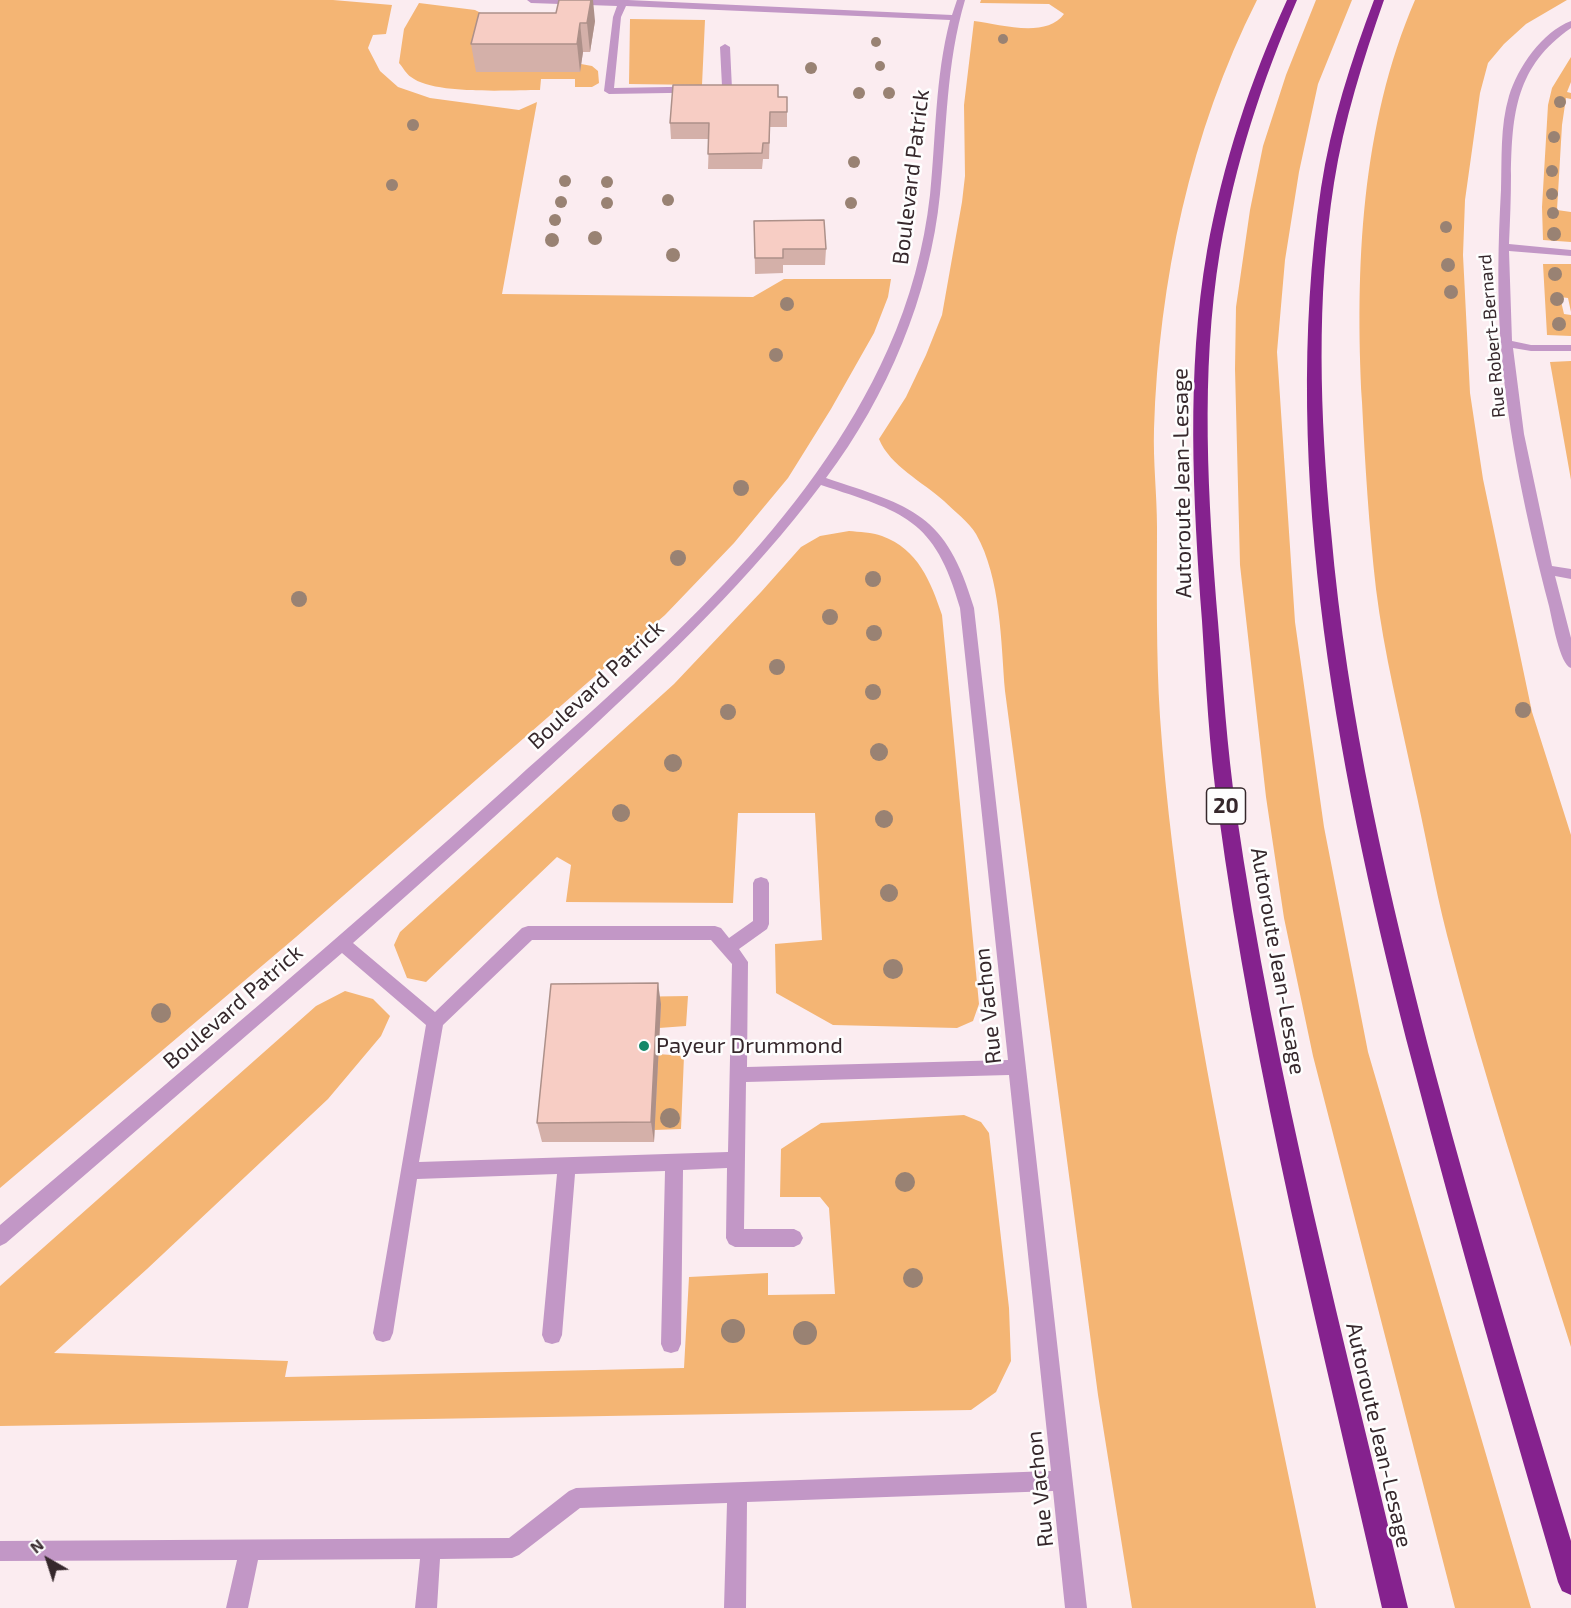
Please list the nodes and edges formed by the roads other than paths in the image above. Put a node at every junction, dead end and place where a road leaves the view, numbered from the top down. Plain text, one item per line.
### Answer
1 (961, 0) edge
2 (1292, 0) edge
3 (1379, 0) edge
4 (624, 1) edge
5 (668, 2) edge
6 (535, 3) edge
7 (751, 4) edge
8 (780, 5) edge
9 (954, 18) junction
10 (1571, 24) edge
11 (725, 47) dead end
12 (727, 89) junction
13 (727, 100) edge
14 (1503, 247) junction
15 (1571, 253) edge
16 (1507, 344) junction
17 (1571, 348) edge
18 (819, 480) junction
19 (1546, 570) junction
20 (1571, 574) edge
21 (1571, 663) edge
22 (761, 883) dead end
23 (340, 942) junction
24 (728, 948) junction
25 (435, 1022) junction
26 (1017, 1067) junction
27 (739, 1075) junction
28 (736, 1160) junction
29 (674, 1161) junction
30 (567, 1166) junction
31 (409, 1171) junction
32 (0, 1237) edge
33 (794, 1239) dead end
34 (383, 1333) dead end
35 (552, 1335) dead end
36 (670, 1344) dead end
37 (1062, 1481) junction
38 (737, 1492) junction
39 (431, 1548) junction
40 (250, 1549) junction
41 (0, 1551) edge
42 (1571, 1582) edge
43 (237, 1608) edge
44 (426, 1608) edge
45 (735, 1608) edge
46 (1076, 1608) edge
47 (1395, 1608) edge

1 - 9 street, Boulevard Patrick
2 - 47 highway, Autoroute Jean-Lesage / 20
3 - 42 highway
4 - 5 street
4 - 6 street
4 - 12 street
5 - 7 street
7 - 8 street
8 - 9 street
9 - 18 street, Boulevard Patrick
10 - 14 street, Rue Robert-Bernard
11 - 12 street
12 - 13 street
14 - 15 street
14 - 16 street, Rue Robert-Bernard
16 - 17 street
16 - 19 street, Rue Robert-Bernard
18 - 23 street, Boulevard Patrick
18 - 26 street, Rue Vachon
19 - 20 street
19 - 21 street, Rue Robert-Bernard
22 - 24 street
23 - 25 street
23 - 32 street, Boulevard Patrick
24 - 25 street
24 - 27 street
25 - 31 street
26 - 27 street
26 - 37 street, Rue Vachon
27 - 28 street
28 - 29 street
28 - 33 street
29 - 30 street
29 - 36 street
30 - 31 street
30 - 35 street
31 - 34 street
37 - 38 street
37 - 46 street, Rue Vachon
38 - 39 street
38 - 45 street
39 - 40 street
39 - 44 street
40 - 41 street
40 - 43 street

